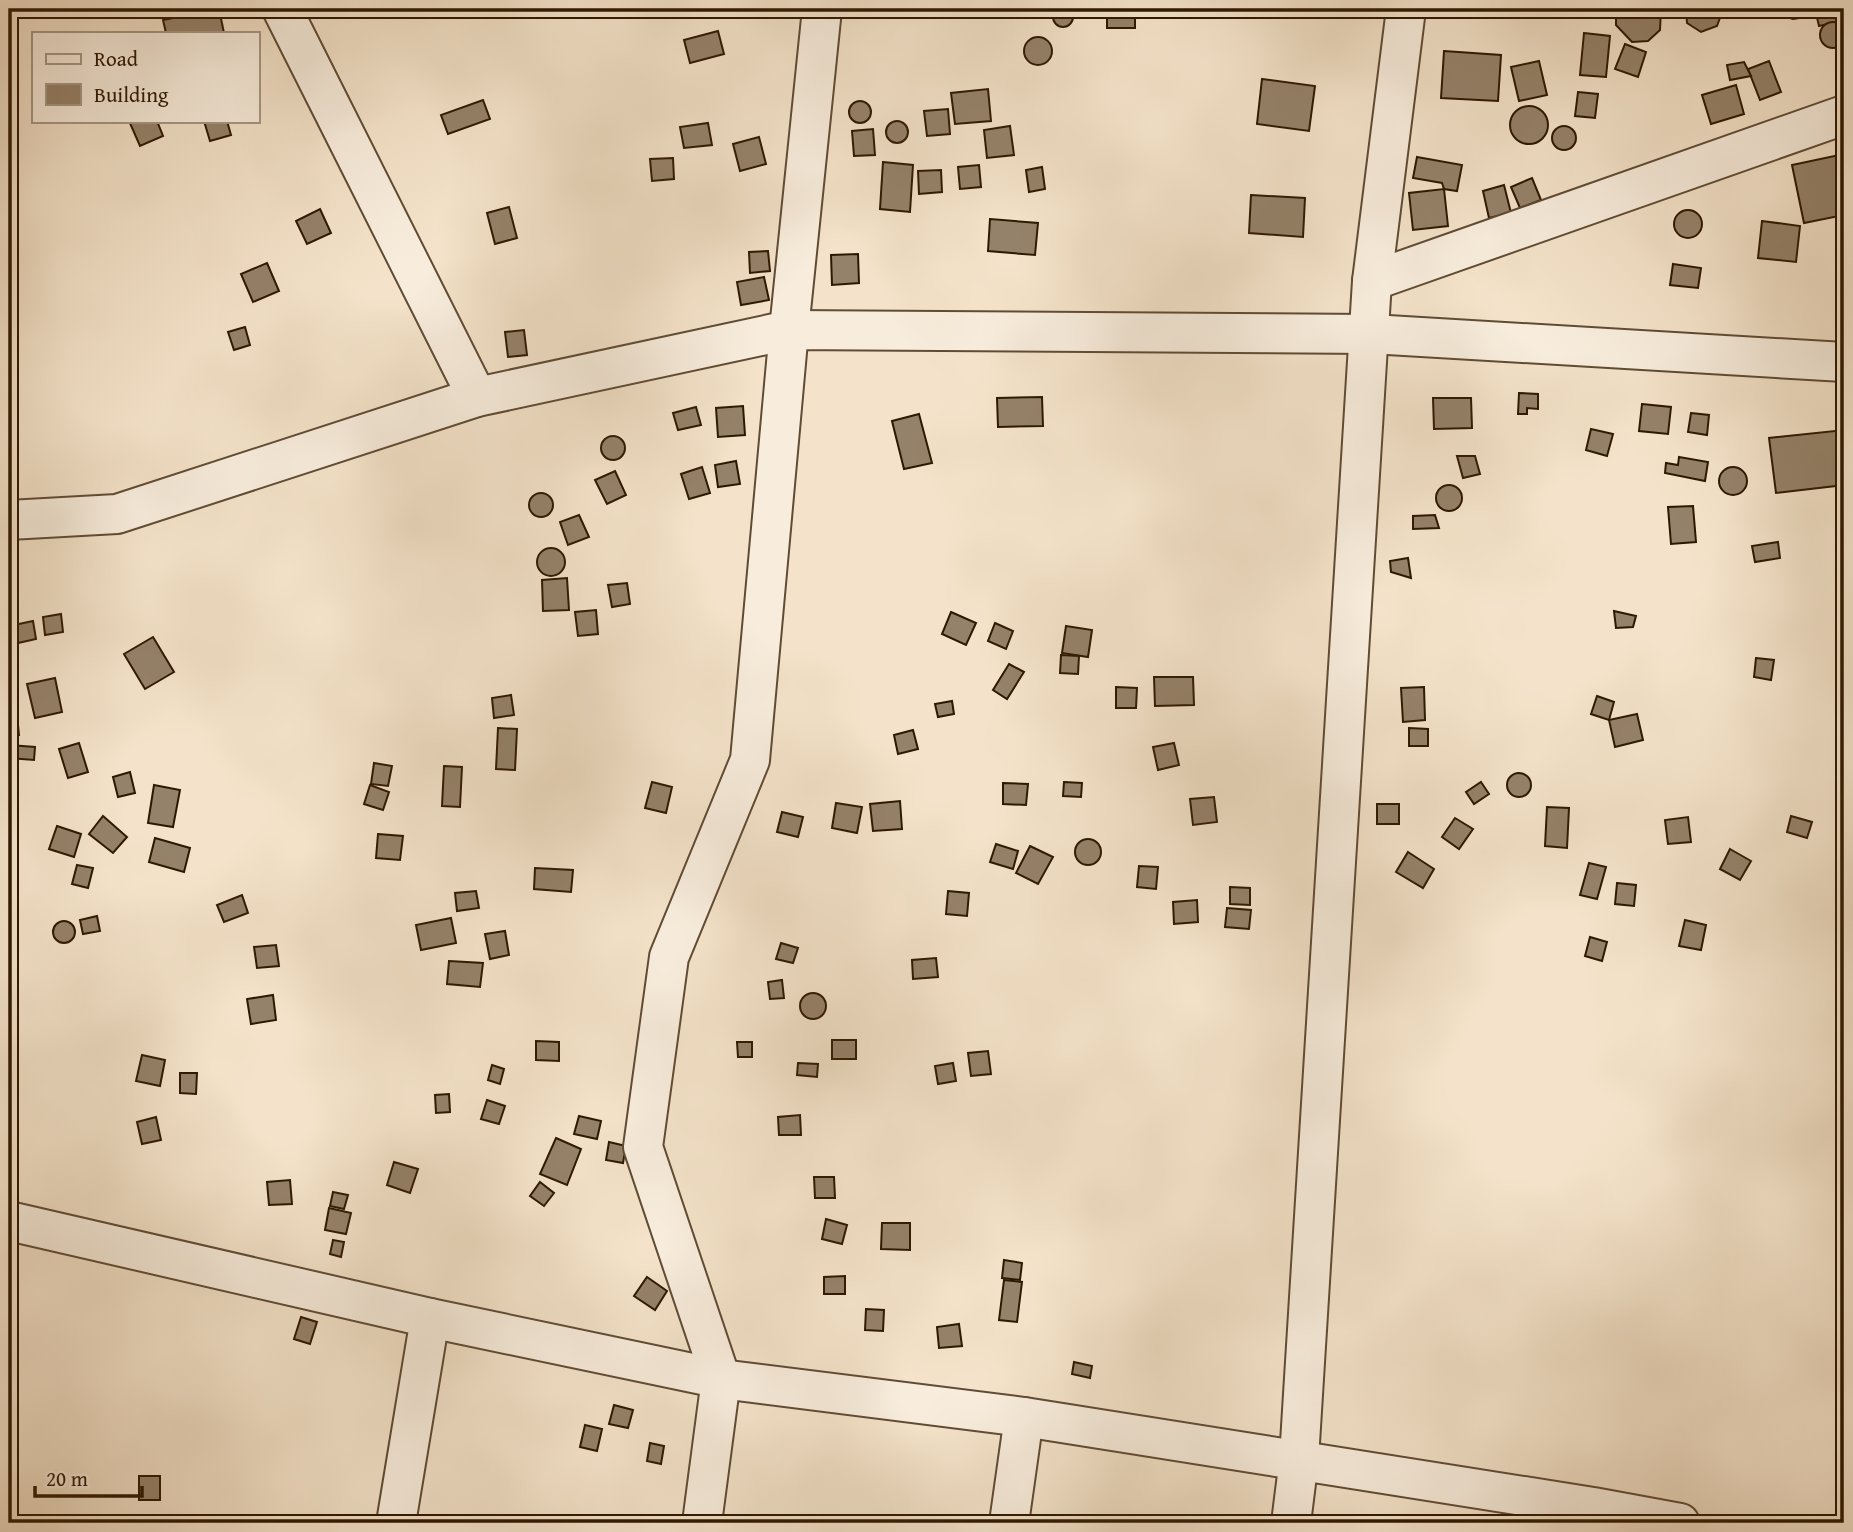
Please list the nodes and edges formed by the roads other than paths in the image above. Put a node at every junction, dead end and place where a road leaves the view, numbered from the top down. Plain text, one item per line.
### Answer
1 (282, 9) edge
2 (822, 9) edge
3 (1406, 9) edge
4 (1844, 115) edge
5 (1372, 281) junction
6 (789, 330) junction
7 (1371, 334) junction
8 (1844, 362) edge
9 (477, 397) junction
10 (9, 520) edge
11 (9, 1221) edge
12 (429, 1318) junction
13 (721, 1379) junction
14 (1024, 1417) junction
15 (1299, 1459) junction
16 (1592, 1515) edge
17 (396, 1523) edge
18 (702, 1523) edge
19 (1009, 1523) edge
20 (1291, 1523) edge
21 (1680, 1523) edge

1 - 9 street
2 - 6 street
3 - 5 street
4 - 5 street
5 - 7 street
6 - 7 street
6 - 9 street
6 - 13 street
7 - 8 street
7 - 15 street
9 - 10 street
11 - 12 street
12 - 13 street
12 - 17 street
13 - 14 street
13 - 18 street
14 - 15 street
14 - 19 street
15 - 16 street
15 - 20 street
16 - 21 street

